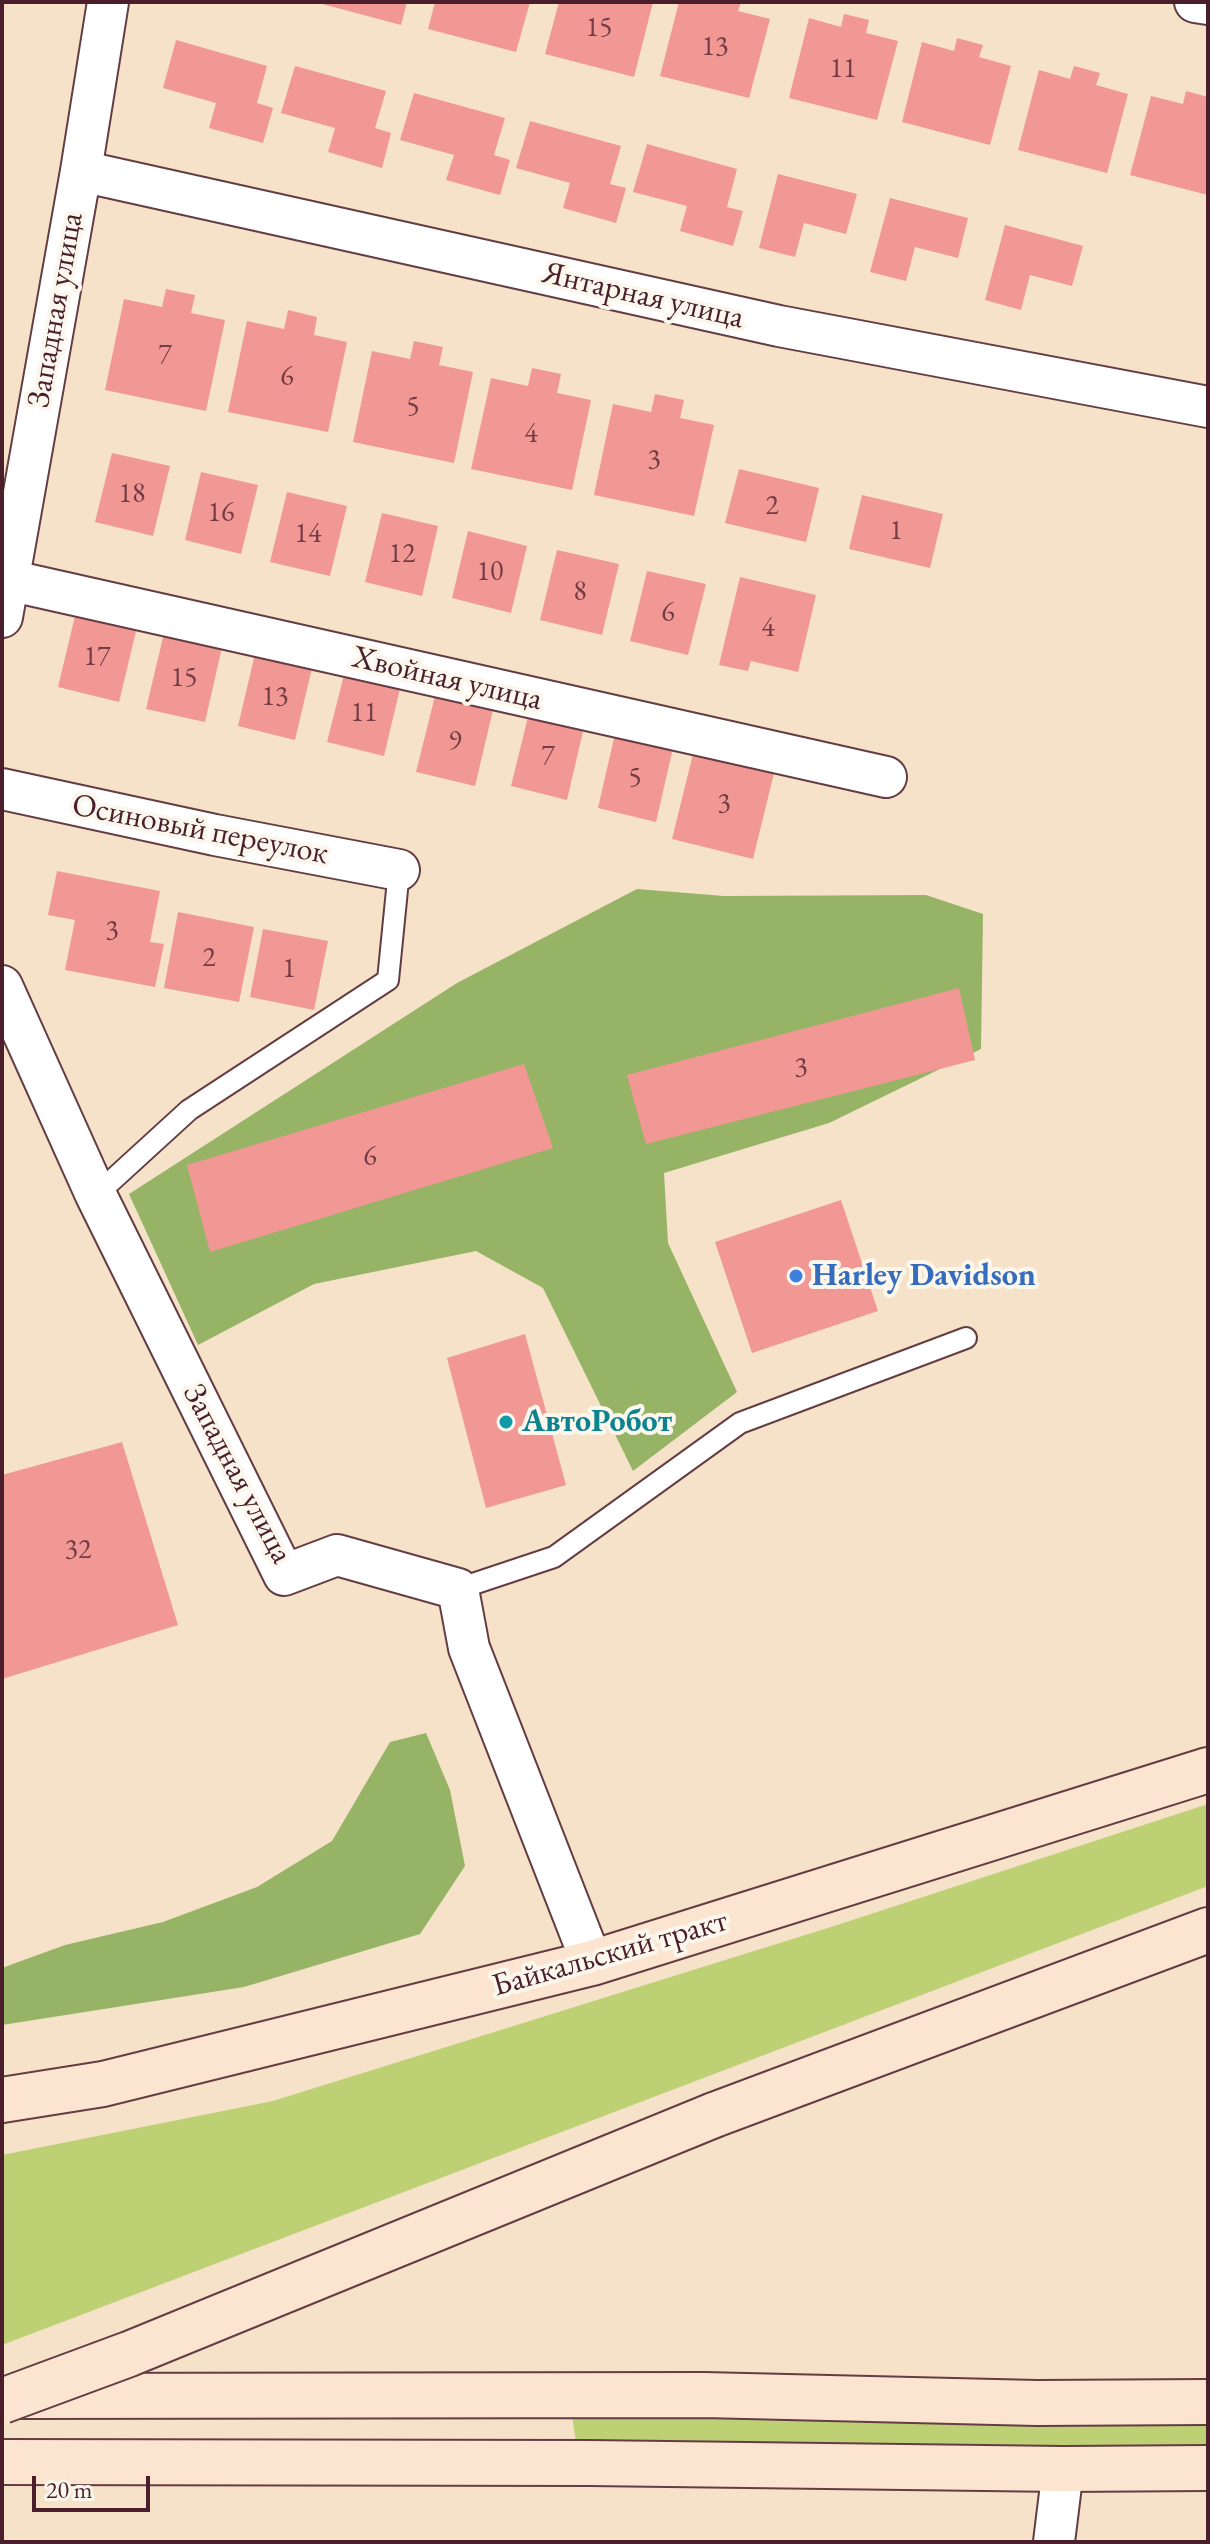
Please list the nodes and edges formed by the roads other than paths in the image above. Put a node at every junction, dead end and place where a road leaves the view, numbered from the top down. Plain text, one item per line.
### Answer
1 (108, 2) edge
2 (1195, 2) edge
3 (1208, 4) edge
4 (81, 171) junction
5 (1208, 407) edge
6 (5, 598) edge
7 (886, 777) dead end
8 (2, 789) edge
9 (399, 870) joint
10 (2, 986) edge
11 (96, 1195) junction
12 (966, 1338) dead end
13 (458, 1589) junction
14 (1208, 1770) edge
15 (1208, 1930) edge
16 (592, 1963) junction
17 (2, 2100) edge
18 (2, 2399) edge
19 (1208, 2402) edge
20 (2, 2462) edge
21 (1208, 2468) edge
22 (1063, 2469) junction
23 (1054, 2542) edge

1 - 4 street, Западная улица
2 - 3 street
4 - 5 street, Янтарная улица
4 - 6 street, Западная улица
6 - 7 street, Хвойная улица
8 - 9 street, Осиновый переулок
9 - 11 lane
10 - 11 street, Западная улица
11 - 13 street, Западная улица
12 - 13 lane
13 - 16 street
14 - 16 main road, Байкальский тракт
15 - 18 main road, bridge
16 - 17 main road, Байкальский тракт
18 - 19 main road
20 - 22 main road
21 - 22 main road
22 - 23 street

